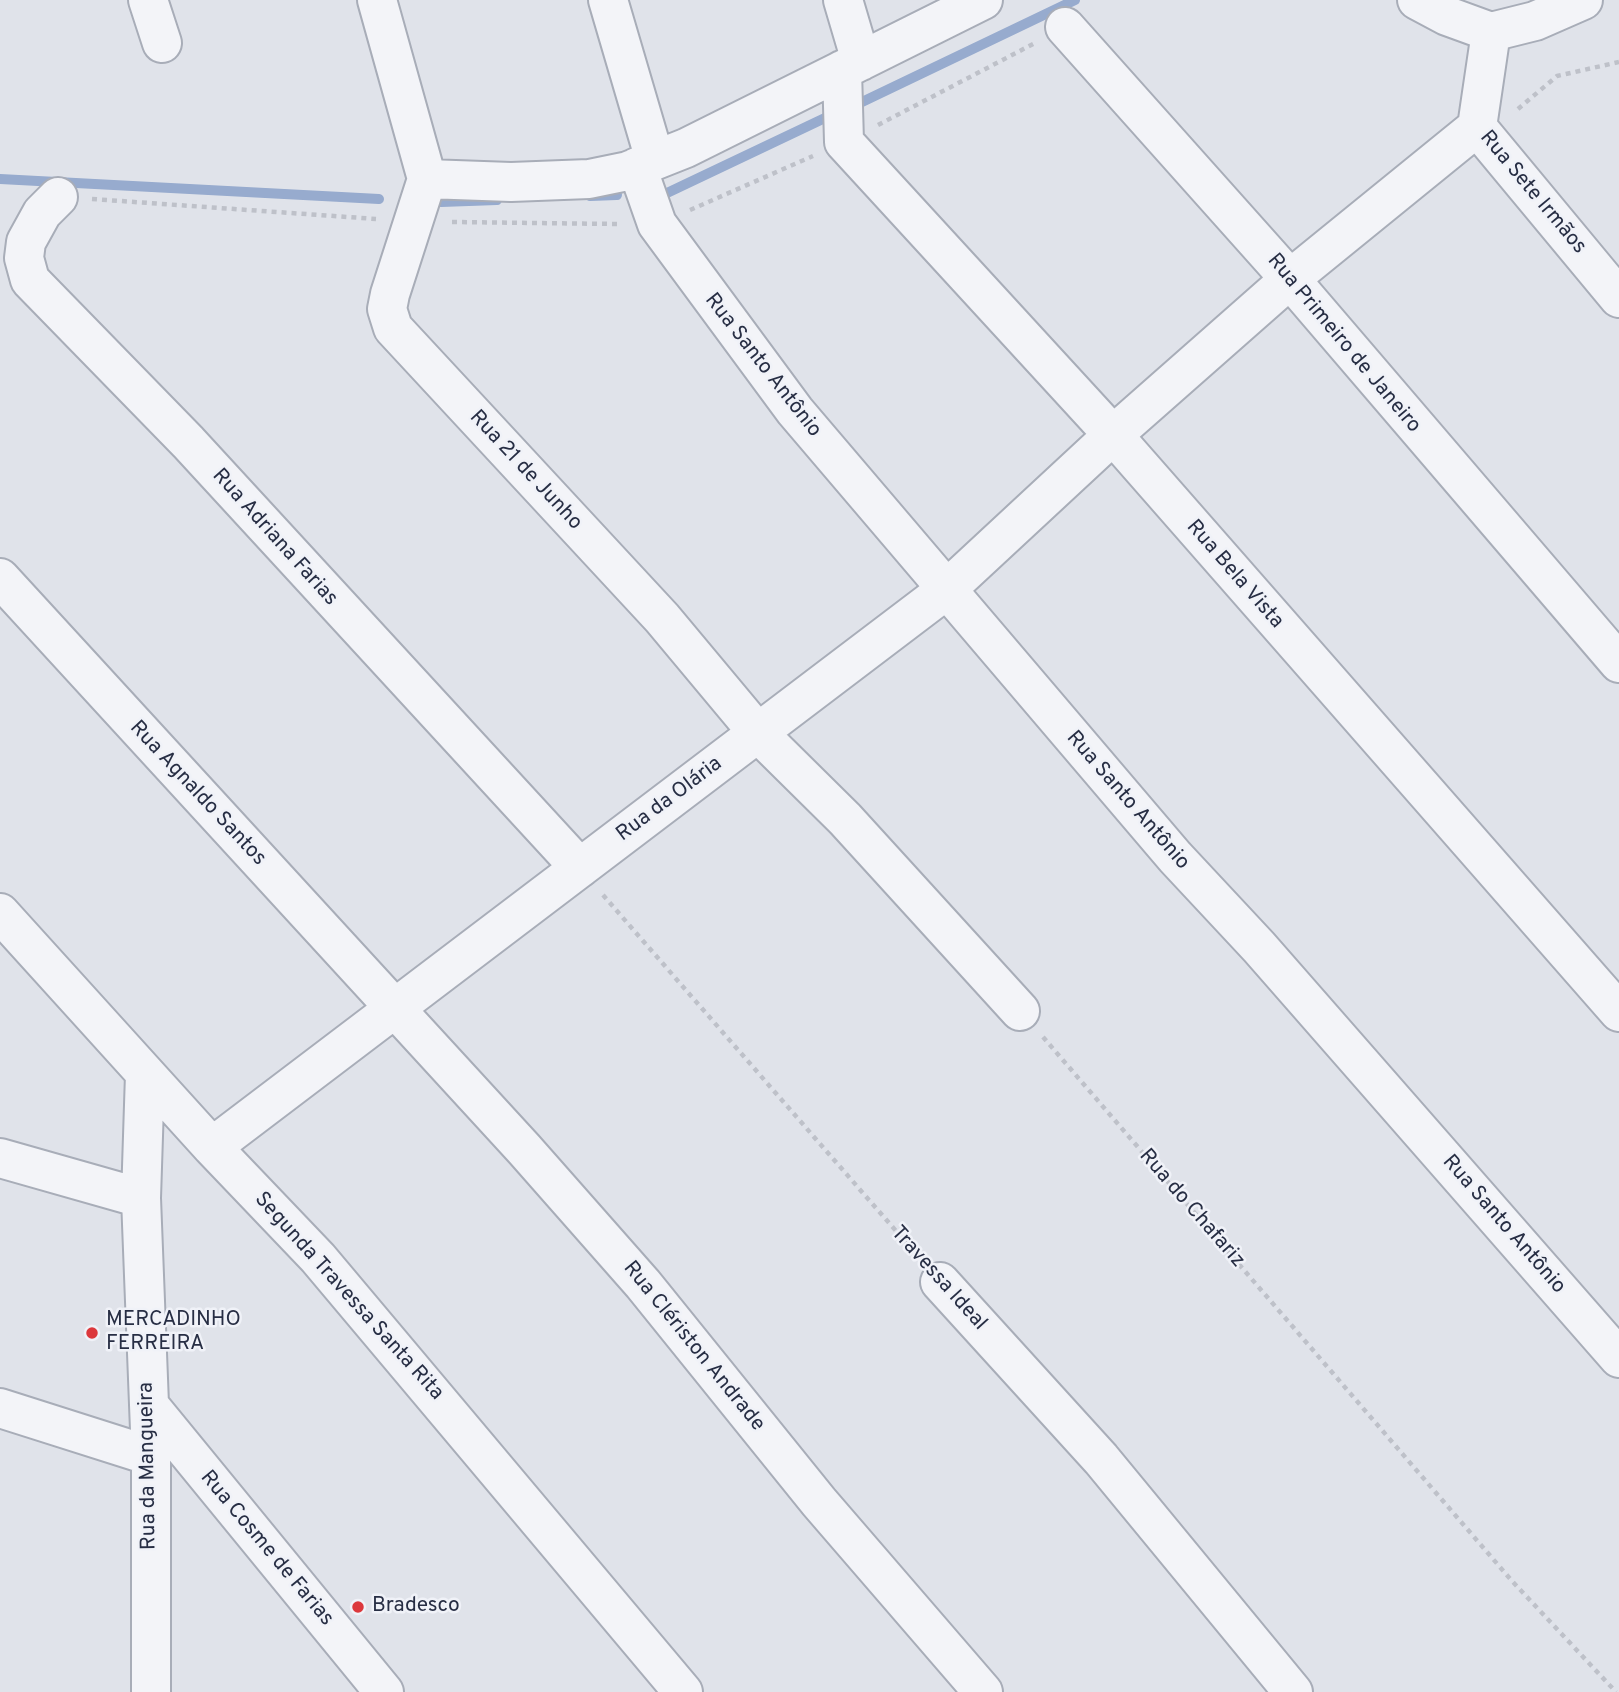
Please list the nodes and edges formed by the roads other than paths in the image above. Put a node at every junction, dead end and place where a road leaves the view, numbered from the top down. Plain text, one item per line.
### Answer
1 (148, 0) edge
2 (377, 0) edge
3 (608, 0) edge
4 (843, 0) edge
5 (983, 0) edge
6 (1417, 0) edge
7 (1583, 0) edge
8 (1065, 27) dead end
9 (1491, 32) junction
10 (162, 43) dead end
11 (852, 66) junction
12 (1481, 132) junction
13 (646, 164) junction
14 (427, 179) junction
15 (58, 197) dead end
16 (1290, 279) junction
17 (1619, 298) edge
18 (1113, 435) junction
19 (0, 579) edge
20 (946, 590) junction
21 (1619, 663) edge
22 (758, 733) junction
23 (580, 868) junction
24 (0, 913) edge
25 (397, 1007) junction
26 (1020, 1011) road end
27 (1619, 1012) edge
28 (145, 1074) junction
29 (212, 1147) junction
30 (0, 1158) edge
31 (141, 1198) junction
32 (940, 1282) road end
33 (1619, 1359) edge
34 (149, 1405) junction
35 (0, 1408) edge
36 (151, 1456) junction
37 (151, 1692) edge
38 (384, 1692) edge
39 (683, 1692) edge
40 (983, 1692) edge
41 (1293, 1692) edge

1 - 10 street
2 - 14 street
3 - 13 street, Rua Santo Antônio
4 - 11 street
5 - 11 street
6 - 9 street
7 - 9 street
8 - 16 street, Rua Primeiro de Janeiro
9 - 12 street, Rua Sete Irmãos
11 - 13 street
11 - 18 street, Rua Bela Vista
12 - 16 street, Rua da Olária
12 - 17 street, Rua Sete Irmãos
13 - 14 street
13 - 20 street, Rua Santo Antônio
14 - 22 street, Rua 21 de Junho
15 - 23 street, Rua Adriana Farias
16 - 18 street, Rua da Olária
16 - 21 street, Rua Primeiro de Janeiro
18 - 20 street, Rua da Olária
18 - 27 street, Rua Bela Vista
19 - 25 street, Rua Agnaldo Santos
20 - 22 street, Rua da Olária
20 - 33 street, Rua Santo Antônio
22 - 23 street, Rua da Olária
22 - 26 street
23 - 25 street, Rua da Olária
24 - 28 street, Segunda Travessa Santa Rita
25 - 29 street, Rua da Olária
25 - 40 street, Rua Clériston Andrade
28 - 29 street, Segunda Travessa Santa Rita
28 - 31 street, Rua da Mangueira
29 - 39 street, Segunda Travessa Santa Rita
30 - 31 street
31 - 34 street, Rua da Mangueira
32 - 41 street, Travessa Ideal
34 - 36 street, Rua da Mangueira
34 - 38 street, Rua Cosme de Farias
35 - 36 street
36 - 37 street, Rua da Mangueira

